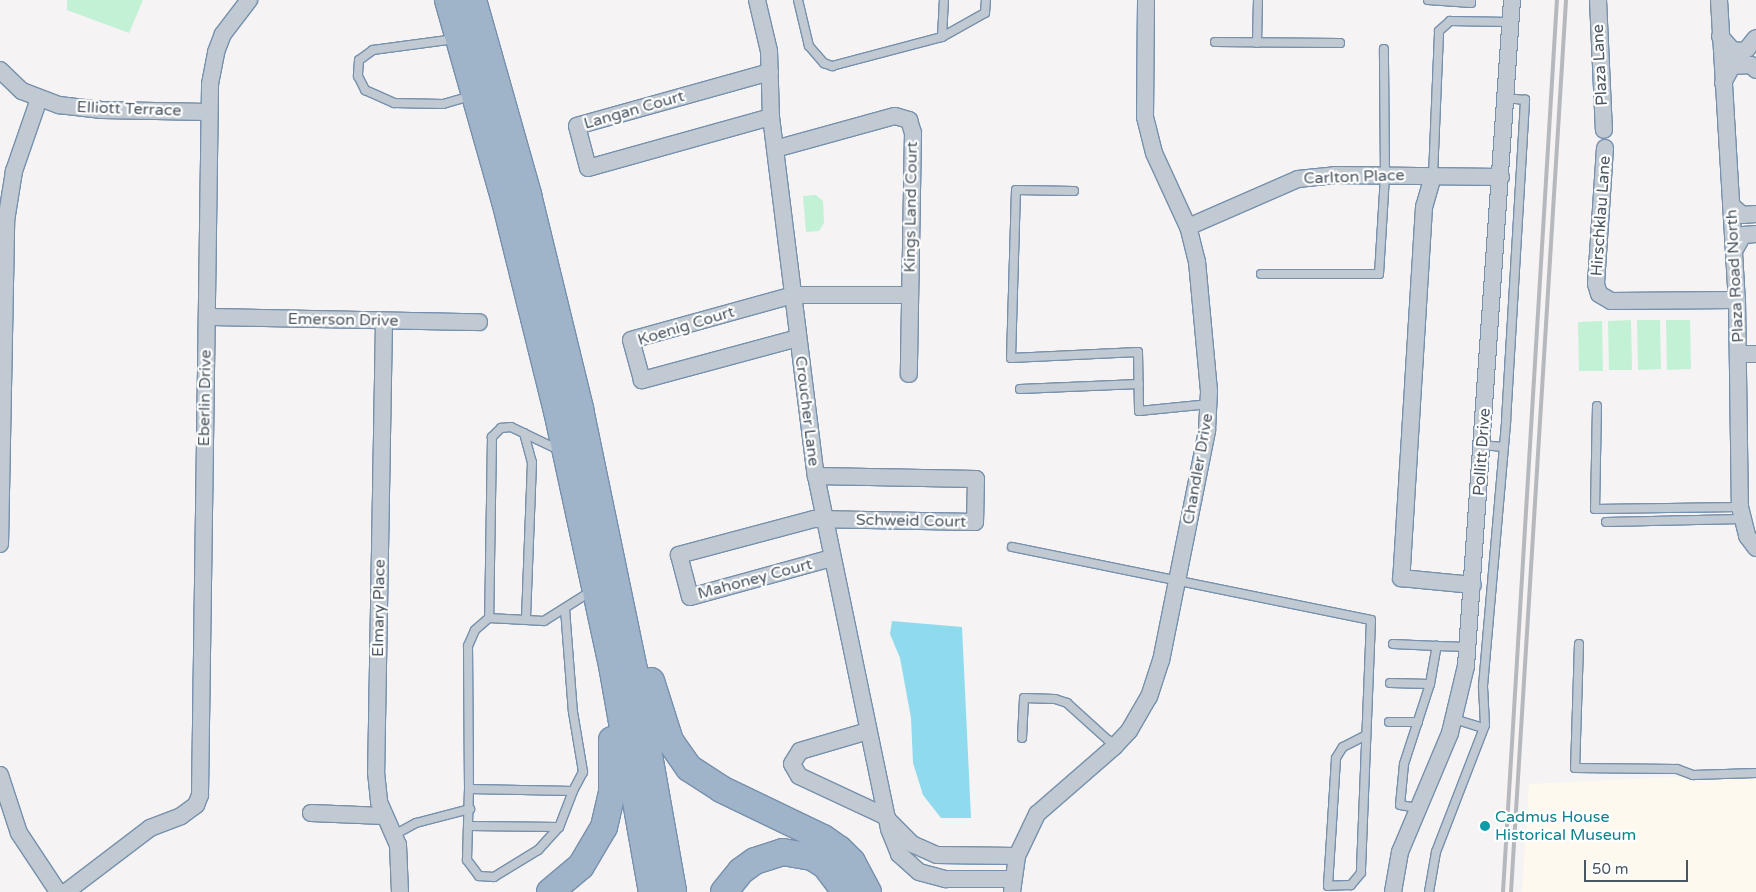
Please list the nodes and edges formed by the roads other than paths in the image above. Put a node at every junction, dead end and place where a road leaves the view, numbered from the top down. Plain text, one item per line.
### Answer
1 (249, 0) edge
2 (448, 0) edge
3 (473, 0) edge
4 (757, 0) edge
5 (798, 0) edge
6 (944, 0) edge
7 (986, 0) edge
8 (1146, 0) edge
9 (1258, 0) edge
10 (1428, 0) edge
11 (1471, 0) edge
12 (1512, 0) edge
13 (1598, 0) edge
14 (1718, 0) edge
15 (1511, 22) junction
16 (1720, 36) junction
17 (942, 37) junction
18 (459, 38) junction
19 (1756, 38) edge
20 (1216, 42) dead end
21 (1256, 42) junction
22 (1340, 43) dead end
23 (1384, 49) dead end
24 (0, 70) edge
25 (1756, 70) edge
26 (770, 72) junction
27 (1723, 83) junction
28 (476, 95) junction
29 (1506, 98) junction
30 (39, 99) junction
31 (209, 112) junction
32 (771, 117) junction
33 (1604, 130) dead end
34 (1605, 148) dead end
35 (775, 149) junction
36 (1385, 175) junction
37 (1433, 176) junction
38 (1501, 177) junction
39 (1074, 191) dead end
40 (1731, 205) junction
41 (1756, 214) edge
42 (1188, 227) junction
43 (1756, 234) edge
44 (1734, 250) junction
45 (1261, 274) dead end
46 (910, 295) junction
47 (793, 296) junction
48 (1737, 300) junction
49 (206, 317) junction
50 (384, 320) junction
51 (480, 322) dead end
52 (798, 338) junction
53 (1738, 354) junction
54 (1756, 354) edge
55 (909, 374) dead end
56 (1139, 384) junction
57 (1020, 389) dead end
58 (1, 400) edge
59 (1210, 404) junction
60 (1597, 406) dead end
61 (524, 433) junction
62 (1482, 444) junction
63 (1503, 447) junction
64 (566, 454) junction
65 (592, 462) junction
66 (816, 476) junction
67 (1741, 513) junction
68 (823, 519) junction
69 (1606, 522) dead end
70 (0, 544) edge
71 (1012, 547) dead end
72 (1756, 548) edge
73 (832, 558) junction
74 (1177, 582) junction
75 (1472, 584) junction
76 (596, 591) junction
77 (566, 609) junction
78 (490, 618) junction
79 (526, 620) junction
80 (1392, 644) dead end
81 (1578, 644) dead end
82 (1437, 646) junction
83 (1468, 647) junction
84 (1390, 683) dead end
85 (1430, 684) junction
86 (1454, 719) junction
87 (1389, 722) dead end
88 (1418, 722) junction
89 (1484, 728) junction
90 (868, 732) junction
91 (1365, 736) junction
92 (1022, 738) dead end
93 (1118, 744) junction
94 (1756, 773) edge
95 (0, 775) edge
96 (469, 789) junction
97 (573, 791) junction
98 (2, 793) edge
99 (1417, 808) junction
100 (470, 810) junction
101 (311, 813) dead end
102 (384, 816) junction
103 (887, 817) junction
104 (470, 826) junction
105 (559, 828) junction
106 (394, 835) junction
107 (1017, 856) junction
108 (1013, 886) edge
109 (58, 892) edge
110 (66, 892) edge
111 (400, 892) edge
112 (550, 892) edge
113 (652, 892) edge
114 (673, 892) edge
115 (724, 892) edge
116 (845, 892) edge
117 (868, 892) edge
118 (1393, 892) edge
119 (1429, 892) edge

1 - 31 street, Eberlin Drive
2 - 18 highway
3 - 65 highway
4 - 26 street, Croucher Lane
5 - 17 lane
6 - 17 lane
7 - 17 lane
8 - 42 street, Chandler Drive
9 - 21 lane
10 - 11 lane
12 - 15 street, Pollitt Drive
13 - 33 street, Plaza Lane
14 - 16 street, Plaza Road North
15 - 29 street, Pollitt Drive
15 - 37 lane
16 - 19 street
16 - 27 street, Plaza Road North
18 - 28 highway
18 - 28 lane
20 - 21 lane
21 - 22 lane
23 - 36 lane
24 - 30 street, Elliott Terrace
25 - 27 street
26 - 32 street, Croucher Lane
26 - 32 street, Langan Court
27 - 40 street, Plaza Road North
28 - 64 highway
29 - 38 street, Pollitt Drive
29 - 63 lane
30 - 31 street, Elliott Terrace
30 - 58 street
31 - 49 street, Eberlin Drive
32 - 35 street, Croucher Lane
34 - 48 street, Hirschklau Lane
35 - 46 street, Kings Land Court
35 - 47 street, Croucher Lane
36 - 37 street, Carlton Place
36 - 42 street, Carlton Place
36 - 45 lane
37 - 38 street, Carlton Place
37 - 75 street
38 - 62 street, Pollitt Drive
39 - 56 lane
40 - 41 street
40 - 44 street, Plaza Road North
42 - 59 street, Chandler Drive
43 - 44 street
44 - 48 street, Plaza Road North
46 - 47 street, Koenig Court
46 - 55 street, Kings Land Court
47 - 52 street, Croucher Lane
47 - 52 street, Koenig Court
48 - 53 street, Plaza Road North
49 - 50 street, Emerson Drive
49 - 110 street, Eberlin Drive
50 - 51 street, Emerson Drive
50 - 102 street, Elmary Place
52 - 66 street, Croucher Lane
53 - 54 street
53 - 67 street, Plaza Road North
56 - 57 lane
56 - 59 lane
58 - 70 street
59 - 74 street, Chandler Drive
60 - 67 lane
61 - 64 lane
61 - 78 lane
61 - 79 lane
62 - 63 lane
62 - 75 street, Pollitt Drive
63 - 89 lane
64 - 76 highway
65 - 114 highway
65 - 117 highway
66 - 68 street, Croucher Lane
66 - 68 street, Schweid Court
67 - 69 lane
67 - 72 street, Plaza Road North
68 - 73 street, Croucher Lane
68 - 73 street, Mahoney Court
71 - 74 lane
73 - 90 street, Croucher Lane
74 - 91 lane
74 - 93 street, Chandler Drive
75 - 83 street, Pollitt Drive
76 - 77 lane
76 - 112 highway
76 - 113 highway
77 - 79 lane
77 - 97 lane
78 - 79 lane
78 - 96 lane
80 - 82 lane
81 - 94 lane
82 - 83 lane
82 - 85 lane
83 - 86 street, Pollitt Drive
84 - 85 lane
85 - 88 lane
86 - 89 lane
86 - 99 street, Pollitt Drive
87 - 88 lane
88 - 99 lane
89 - 119 lane
90 - 103 street, Croucher Lane
90 - 103 street
91 - 91 lane
92 - 93 lane
93 - 107 street, Chandler Drive
95 - 98 street
96 - 97 lane
96 - 100 lane
97 - 105 lane
98 - 109 street
99 - 118 street, Pollitt Drive
100 - 104 lane
100 - 106 lane
101 - 102 street
102 - 106 street, Elmary Place
103 - 107 street, Croucher Lane
103 - 108 street, Croucher Lane
104 - 105 lane
104 - 105 lane
106 - 111 street, Elmary Place
107 - 108 street, Chandler Drive
115 - 116 highway

